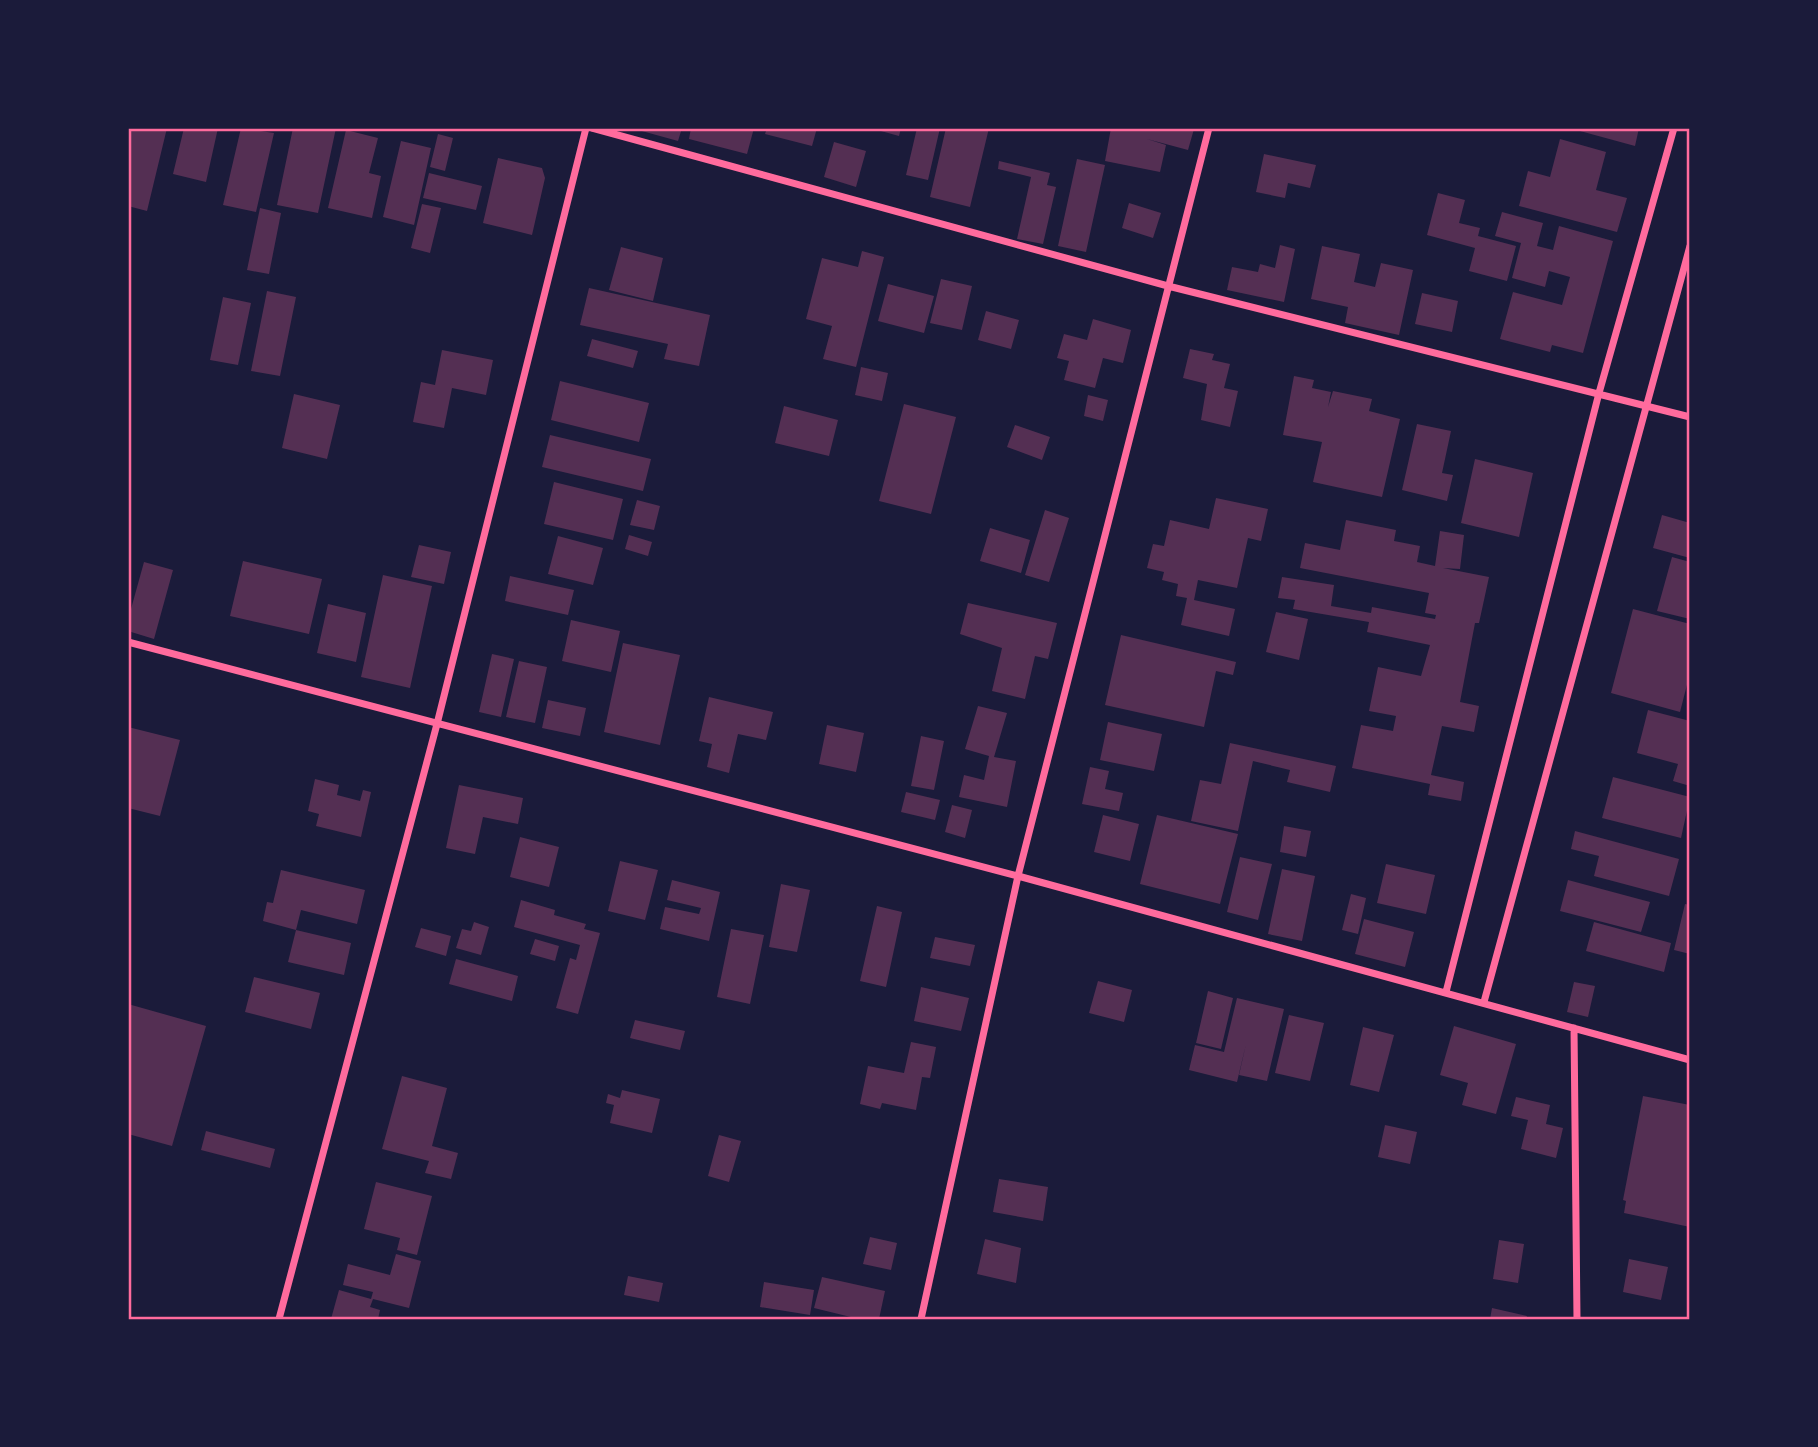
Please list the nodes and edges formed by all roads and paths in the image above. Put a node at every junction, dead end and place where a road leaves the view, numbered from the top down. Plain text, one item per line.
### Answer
1 (589, 128) edge
2 (1209, 128) edge
3 (1674, 128) edge
4 (1690, 246) edge
5 (1168, 286) junction
6 (1600, 393) junction
7 (1647, 405) junction
8 (1690, 417) edge
9 (128, 642) edge
10 (437, 724) junction
11 (1018, 876) junction
12 (1446, 992) junction
13 (1484, 1002) junction
14 (1574, 1028) junction
15 (1690, 1060) edge
16 (279, 1319) edge
17 (921, 1319) edge
18 (1577, 1319) edge

1 - 5 street
1 - 10 street
2 - 5 street
3 - 6 street
4 - 7 street
5 - 6 street
5 - 11 street
6 - 7 street
6 - 12 street
7 - 8 street
7 - 13 street
9 - 10 street
10 - 11 street
10 - 16 street
11 - 12 street
11 - 17 street
12 - 13 street
13 - 14 street
14 - 15 street
14 - 18 street

